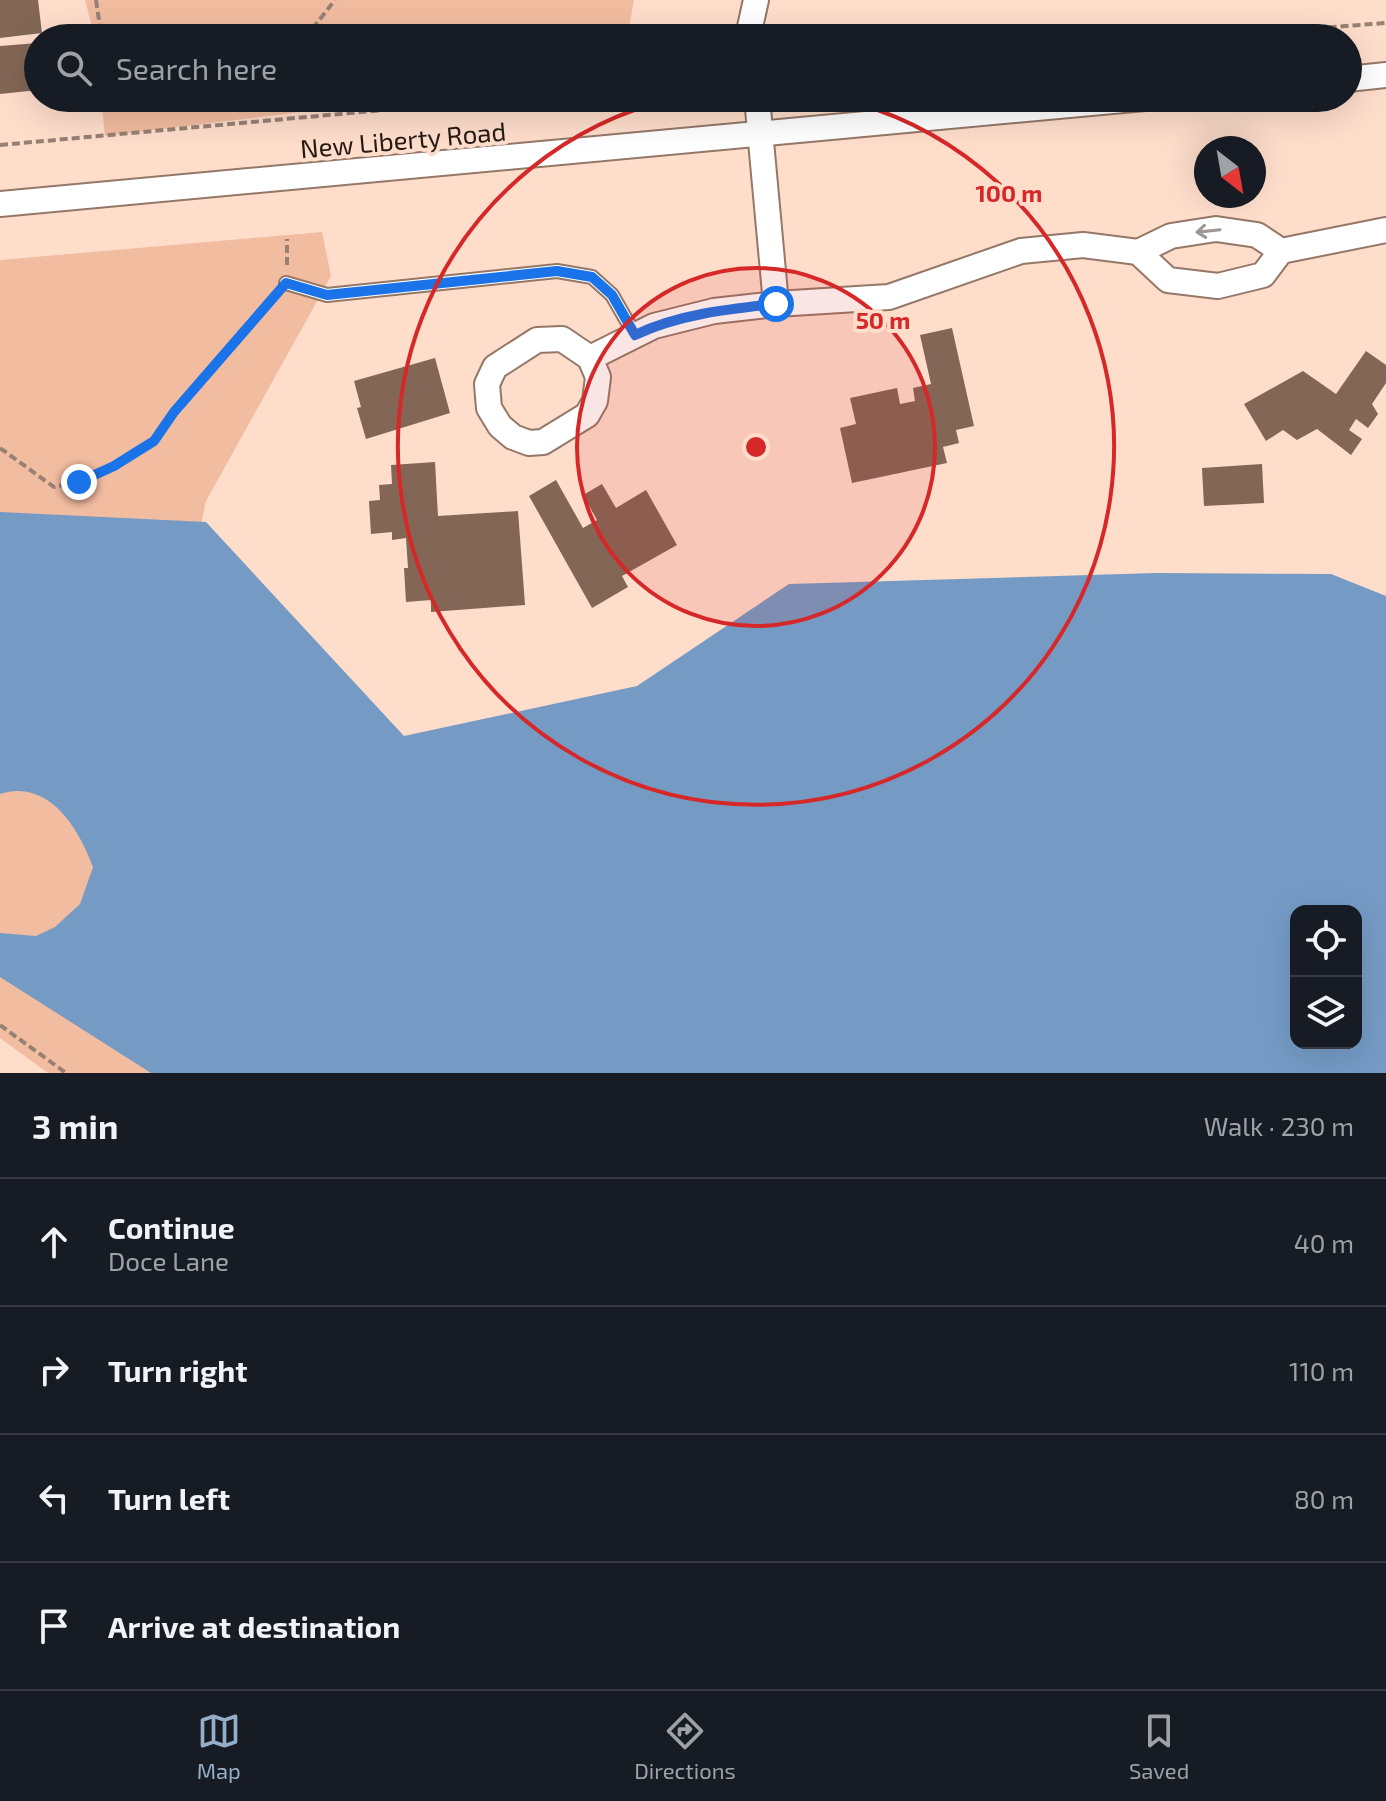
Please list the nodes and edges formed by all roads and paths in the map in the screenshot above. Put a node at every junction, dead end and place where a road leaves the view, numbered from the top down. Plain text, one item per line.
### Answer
1 (96, 0) edge
2 (335, 0) edge
3 (756, 0) edge
4 (1386, 23) edge
5 (100, 24) edge
6 (316, 24) edge
7 (751, 24) edge
8 (1362, 25) edge
9 (1386, 75) edge
10 (1362, 78) edge
11 (362, 112) edge
12 (758, 112) edge
13 (999, 112) edge
14 (760, 135) junction
15 (0, 145) edge
16 (0, 204) edge
17 (1386, 230) edge
18 (287, 239) dead end
19 (1281, 251) junction
20 (1138, 252) junction
21 (286, 283) junction
22 (776, 304) junction
23 (635, 335) junction
24 (590, 358) junction
25 (0, 448) edge
26 (0, 1025) edge
27 (66, 1073) edge

1 - 5 path
2 - 6 path
3 - 7 street
4 - 8 path
9 - 10 street
11 - 15 path
12 - 14 street
13 - 14 street, New Liberty Road
14 - 16 street, New Liberty Road
14 - 22 street
17 - 19 street
18 - 21 path
19 -> 20 street
19 - 20 street
20 - 22 street
21 - 23 lane
21 - 25 path
22 - 23 street
23 - 24 street
24 - 24 street
26 - 27 path

